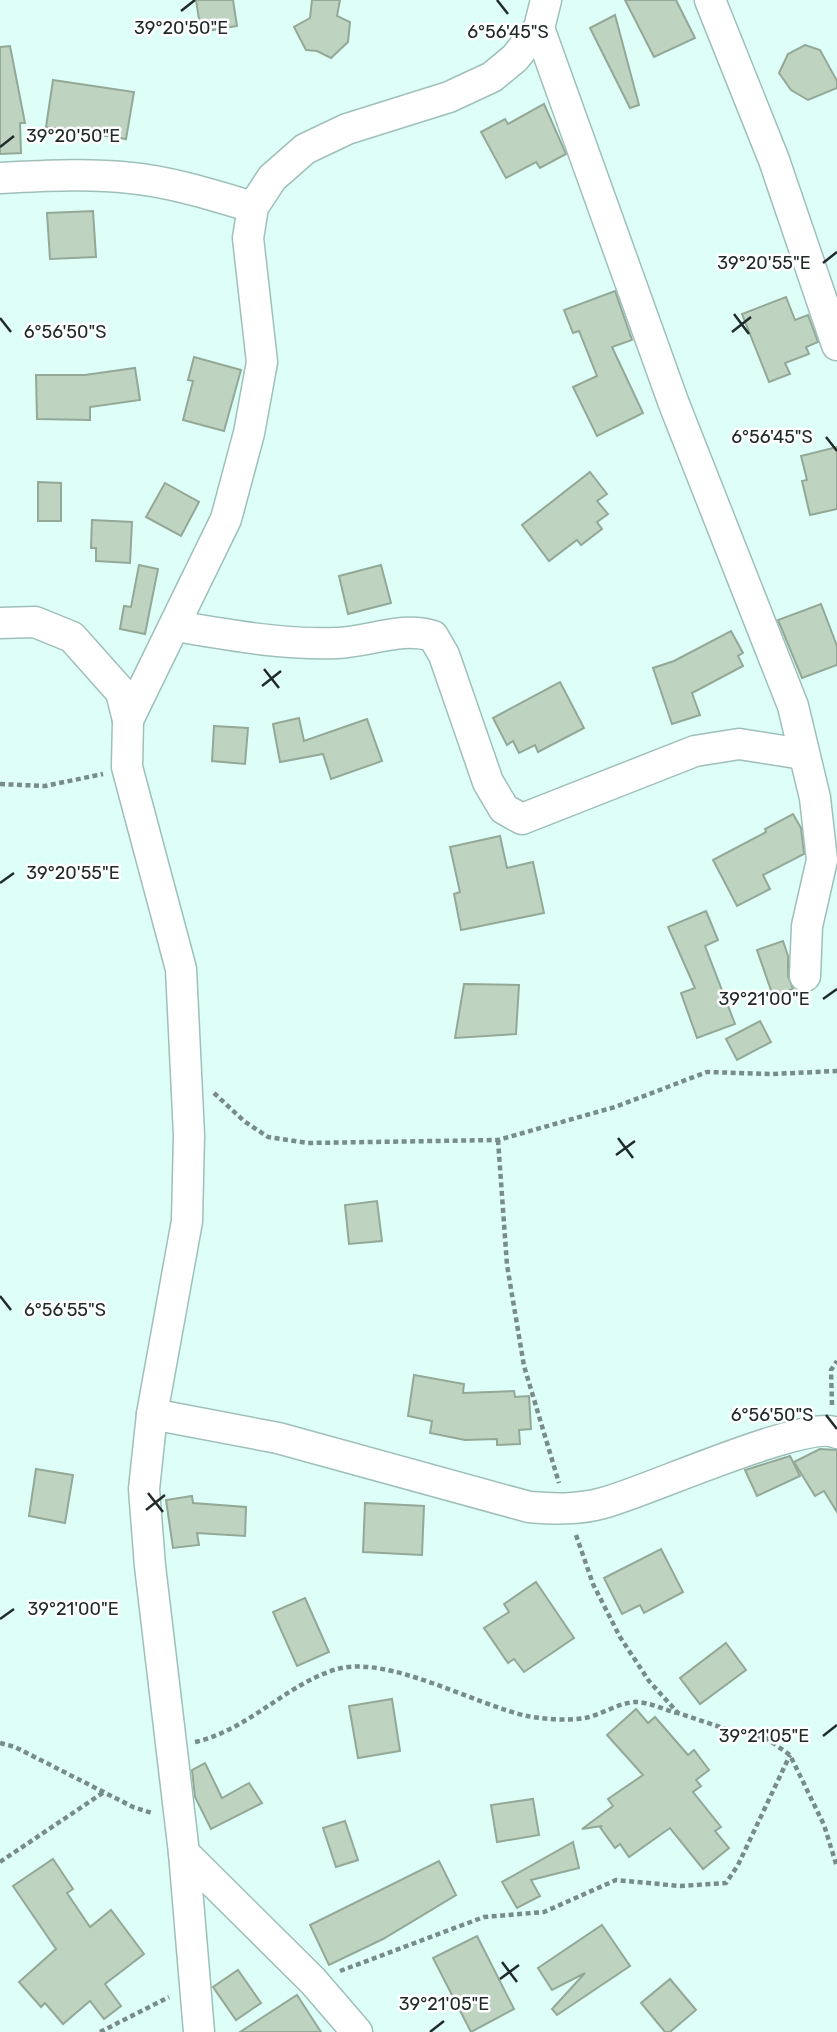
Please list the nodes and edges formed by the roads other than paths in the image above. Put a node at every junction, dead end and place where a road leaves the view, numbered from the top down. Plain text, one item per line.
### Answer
1 (710, 0) edge
2 (542, 14) edge
3 (0, 178) edge
4 (253, 206) junction
5 (837, 345) edge
6 (0, 623) edge
7 (176, 626) junction
8 (128, 720) junction
9 (803, 754) junction
10 (805, 976) dead end
11 (152, 1414) junction
12 (835, 1432) edge
13 (184, 1853) junction
14 (199, 2032) edge
15 (357, 2032) edge

1 - 5 street
2 - 4 street
2 - 9 street
3 - 4 street
4 - 7 street
6 - 8 street
7 - 8 street
7 - 9 street
8 - 11 street
9 - 10 street
11 - 12 street
11 - 13 street
13 - 14 street
13 - 15 street

